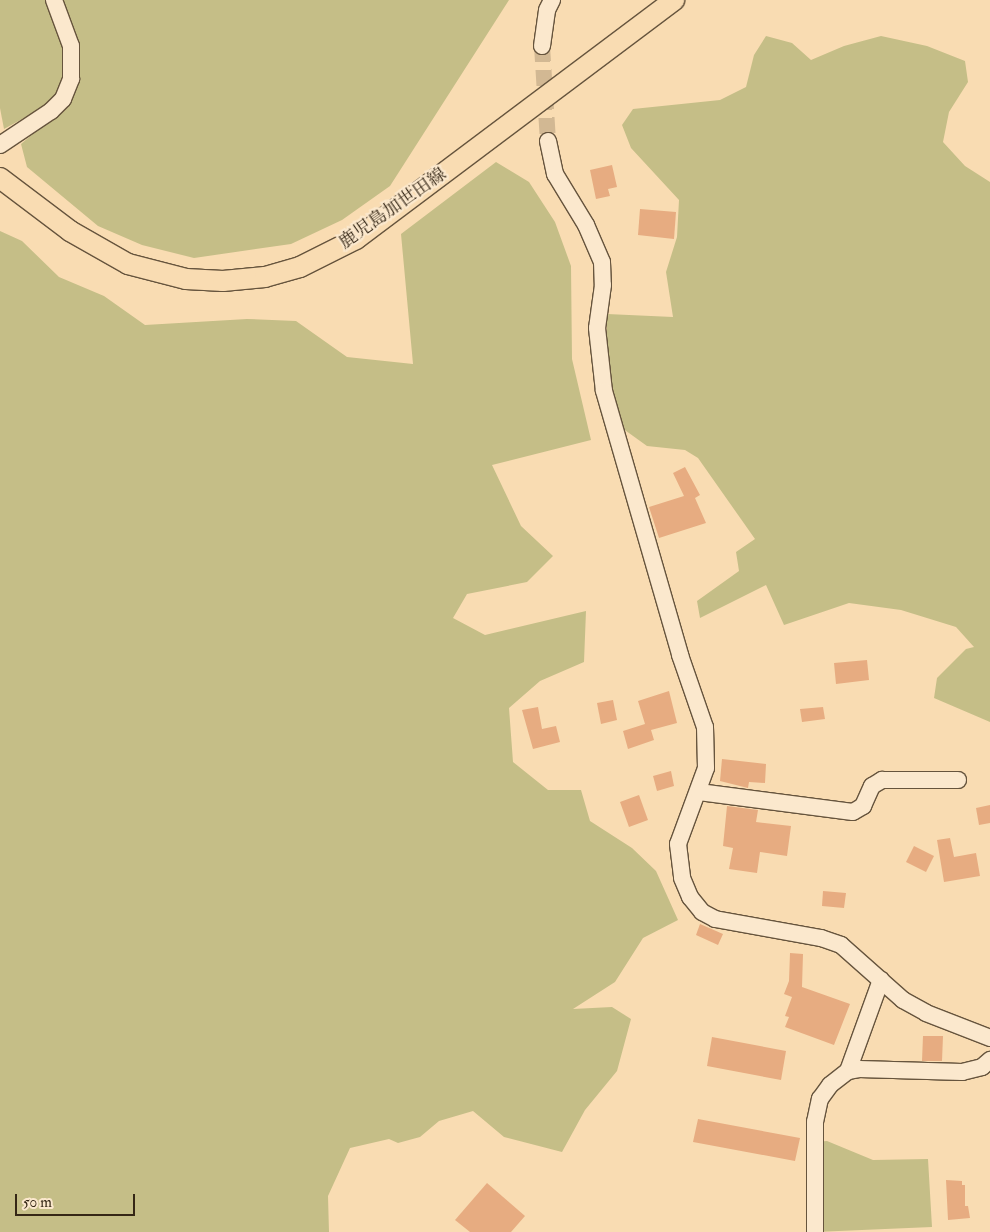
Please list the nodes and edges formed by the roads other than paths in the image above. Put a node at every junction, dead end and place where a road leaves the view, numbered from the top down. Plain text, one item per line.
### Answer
1 (54, 0) edge
2 (552, 0) edge
3 (668, 2) edge
4 (542, 46) tunnel mouth
5 (548, 141) tunnel mouth
6 (0, 145) edge
7 (0, 178) edge
8 (958, 780) dead end
9 (699, 792) junction
10 (881, 980) junction
11 (990, 1038) edge
12 (990, 1060) edge
13 (848, 1071) junction
14 (815, 1232) edge

1 - 6 street
2 - 4 street
3 - 7 main road, 鹿児島加世田線
5 - 9 street
8 - 9 street
9 - 10 street
10 - 11 street
10 - 13 street
12 - 13 street
13 - 14 street

